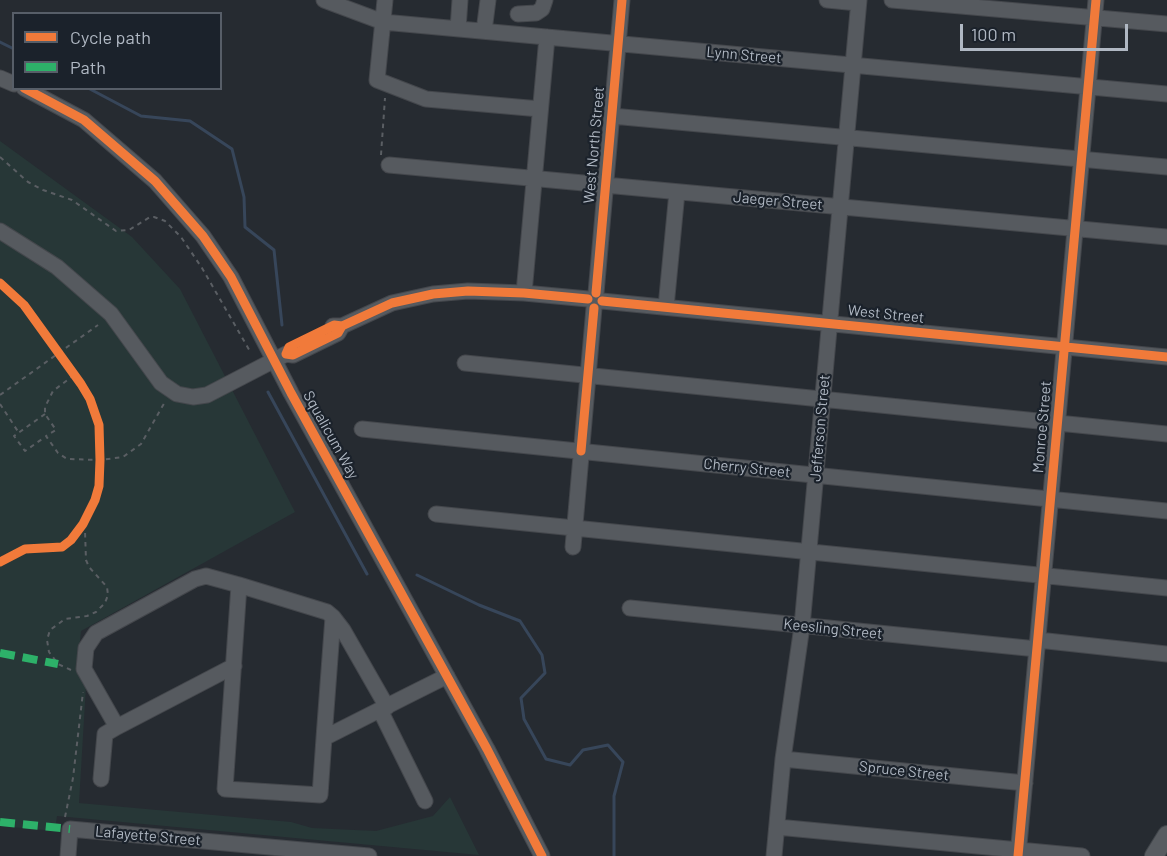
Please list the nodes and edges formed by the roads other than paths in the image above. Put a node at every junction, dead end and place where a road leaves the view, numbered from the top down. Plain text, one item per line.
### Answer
1 (324, 0) edge
2 (385, 0) edge
3 (460, 0) edge
4 (488, 0) edge
5 (545, 0) edge
6 (622, 0) edge
7 (827, 0) edge
8 (892, 0) edge
9 (1096, 0) edge
10 (858, 1) edge
11 (519, 7) edge
12 (1095, 18) junction
13 (383, 22) junction
14 (1167, 24) edge
15 (458, 29) junction
16 (484, 32) junction
17 (516, 34) junction
18 (547, 37) junction
19 (618, 44) junction
20 (853, 65) junction
21 (1088, 87) junction
22 (28, 90) edge
23 (1167, 94) edge
24 (540, 109) junction
25 (612, 116) junction
26 (846, 137) junction
27 (1082, 159) junction
28 (389, 165) road end
29 (1167, 167) edge
30 (534, 179) junction
31 (606, 185) junction
32 (677, 192) junction
33 (840, 207) junction
34 (1075, 229) junction
35 (0, 231) edge
36 (1167, 237) edge
37 (524, 293) junction
38 (595, 300) junction
39 (666, 307) junction
40 (829, 323) junction
41 (1064, 347) junction
42 (280, 357) junction
43 (1167, 357) edge
44 (465, 363) dead end
45 (588, 375) junction
46 (822, 399) junction
47 (1057, 423) junction
48 (362, 429) dead end
49 (1167, 434) edge
50 (582, 452) junction
51 (815, 475) junction
52 (1050, 499) junction
53 (1167, 511) edge
54 (436, 514) dead end
55 (574, 528) junction
56 (573, 547) dead end
57 (808, 552) junction
58 (1043, 575) junction
59 (239, 585) junction
60 (1167, 588) edge
61 (630, 608) dead end
62 (333, 617) junction
63 (802, 626) junction
64 (1037, 645) junction
65 (1167, 654) edge
66 (234, 666) junction
67 (447, 676) junction
68 (383, 708) junction
69 (117, 727) junction
70 (324, 738) junction
71 (783, 759) junction
72 (101, 779) dead end
73 (1024, 783) junction
74 (425, 801) dead end
75 (777, 827) junction
76 (1167, 835) edge
77 (308, 853) edge
78 (1018, 853) edge
79 (68, 856) edge
80 (369, 856) edge
81 (542, 856) edge
82 (774, 856) edge
83 (1082, 856) edge
84 (1154, 856) edge

1 - 13 street, Lynn Street
2 - 13 street
3 - 15 street
4 - 16 street
5 - 11 street
6 - 19 street, West North Street
7 - 10 street
8 - 12 street
9 - 12 street, Monroe Street
10 - 20 street, Jefferson Street
11 - 17 street
12 - 14 street
12 - 21 street, Monroe Street
13 - 15 street, Lynn Street
13 - 24 street
15 - 16 street, Lynn Street
16 - 17 street, Lynn Street
17 - 18 street, Lynn Street
18 - 19 street, Lynn Street
18 - 24 street
19 - 20 street, Lynn Street
19 - 25 street, West North Street
20 - 21 street, Lynn Street
20 - 26 street, Jefferson Street
21 - 23 street, Lynn Street
21 - 27 street, Monroe Street
22 - 42 street, Squalicum Way
24 - 30 street
25 - 26 street
25 - 31 street, West North Street
26 - 27 street
26 - 33 street, Jefferson Street
27 - 29 street
27 - 34 street, Monroe Street
28 - 30 street, Jaeger Street
30 - 31 street, Jaeger Street
30 - 37 street
31 - 32 street, Jaeger Street
31 - 38 street, West North Street
32 - 33 street, Jaeger Street
32 - 39 street
33 - 34 street, Jaeger Street
33 - 40 street, Jefferson Street
34 - 36 street, Jaeger Street
34 - 41 street, Monroe Street
35 - 42 street, West Street
37 - 38 street, West Street
37 - 42 street, West Street
38 - 39 street, West Street
38 - 45 street, West North Street
39 - 40 street, West Street
40 - 41 street, West Street
40 - 46 street, Jefferson Street
41 - 43 street, West Street
41 - 47 street, Monroe Street
42 - 67 street, Squalicum Way
44 - 45 street
45 - 46 street
45 - 50 street, West North Street
46 - 47 street
46 - 51 street, Jefferson Street
47 - 49 street
47 - 52 street, Monroe Street
48 - 50 street, Cherry Street
50 - 51 street, Cherry Street
50 - 55 street, West North Street
51 - 52 street, Cherry Street
51 - 57 street, Jefferson Street
52 - 53 street, Cherry Street
52 - 58 street, Monroe Street
54 - 55 street
55 - 56 street, West North Street
55 - 57 street
57 - 58 street
57 - 63 street, Jefferson Street
58 - 60 street
58 - 64 street, Monroe Street
59 - 62 street
59 - 66 street
59 - 69 street
61 - 63 street, Keesling Street
62 - 68 street
62 - 70 street
63 - 64 street, Keesling Street
63 - 71 street, Jefferson Street
64 - 65 street, Keesling Street
64 - 73 street, Monroe Street
66 - 69 street
66 - 70 street
67 - 68 street
67 - 81 street, Squalicum Way
68 - 70 street
68 - 74 street
69 - 72 street
71 - 73 street, Spruce Street
71 - 75 street, Jefferson Street
73 - 78 street, Monroe Street
75 - 78 street
75 - 82 street, Jefferson Street
76 - 84 main road
77 - 79 street, Lafayette Street
77 - 80 street, Lafayette Street
78 - 83 street

